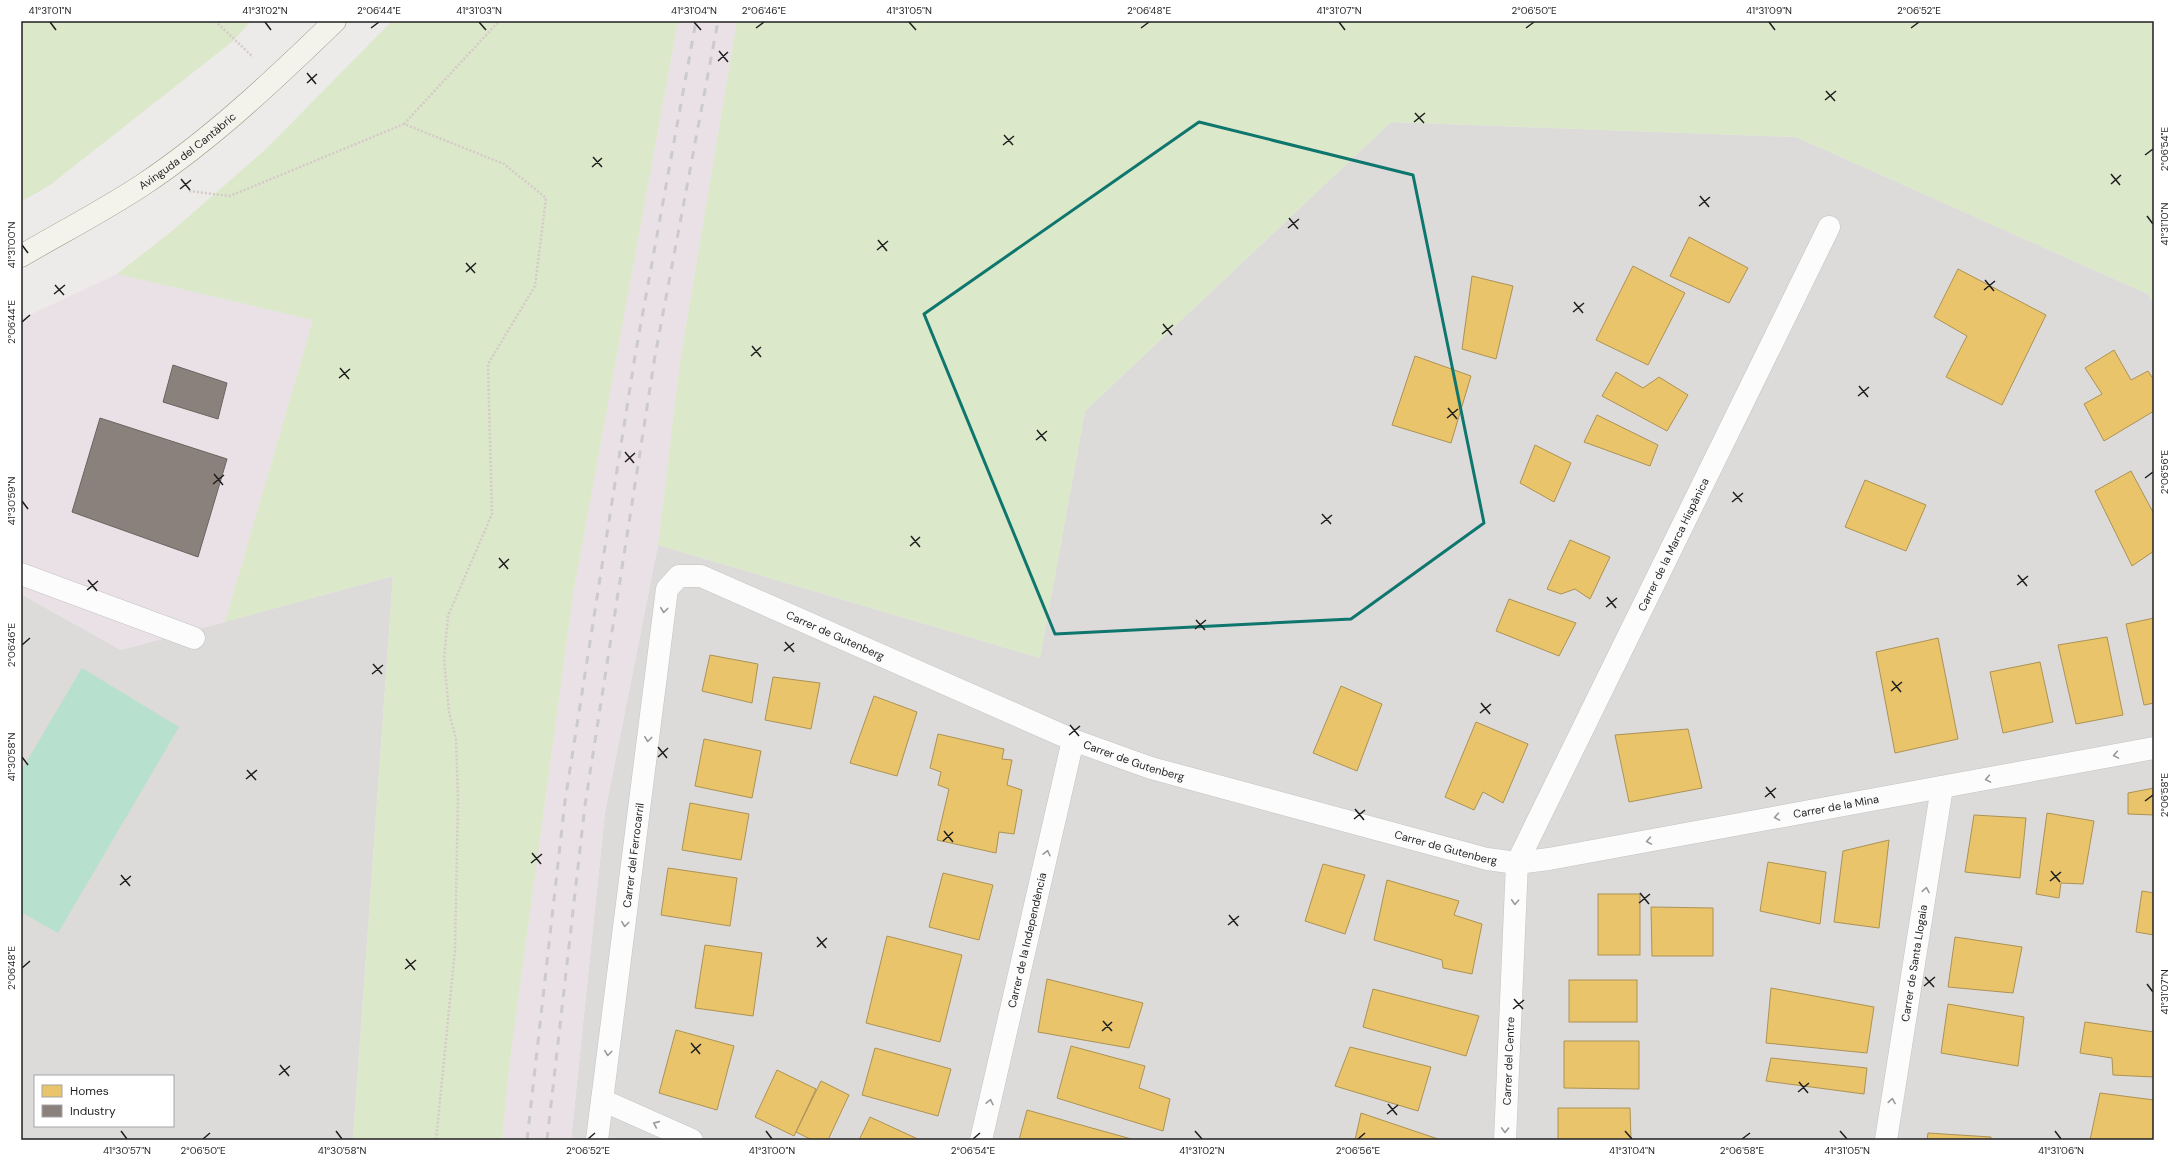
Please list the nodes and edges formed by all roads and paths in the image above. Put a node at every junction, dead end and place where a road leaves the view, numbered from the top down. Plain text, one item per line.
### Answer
1 (215, 21) edge
2 (335, 21) edge
3 (499, 21) edge
4 (275, 79) junction
5 (404, 124) junction
6 (2154, 157) edge
7 (2154, 176) edge
8 (144, 184) junction
9 (1829, 226) dead end
10 (21, 256) edge
11 (21, 574) edge
12 (679, 576) joint
13 (194, 638) dead end
14 (1073, 740) junction
15 (2154, 748) edge
16 (1942, 787) junction
17 (1517, 863) junction
18 (602, 1100) junction
19 (436, 1140) edge
20 (597, 1140) edge
21 (692, 1140) edge
22 (981, 1140) edge
23 (1505, 1140) edge
24 (1886, 1140) edge

1 - 4 path
2 - 4 street, Avinguda del Cantàbric
3 - 5 path
4 - 8 street, Avinguda del Cantàbric
5 - 8 path
5 - 19 path
6 - 7 path
8 - 10 street, Avinguda del Cantàbric
9 - 17 street, Carrer de la Marca Hispànica
11 - 13 street
12 - 14 street, Carrer de Gutenberg
12 -> 18 street, Carrer del Ferrocarril
14 - 17 street, Carrer de Gutenberg
22 -> 14 street, Carrer de la Independència
15 -> 16 street, Carrer de la Mina
16 -> 17 street, Carrer de la Mina
24 -> 16 street, Carrer de Santa Llogaia
17 -> 23 street, Carrer del Centre
18 - 20 street, Carrer del Ferrocarril
21 -> 18 street

